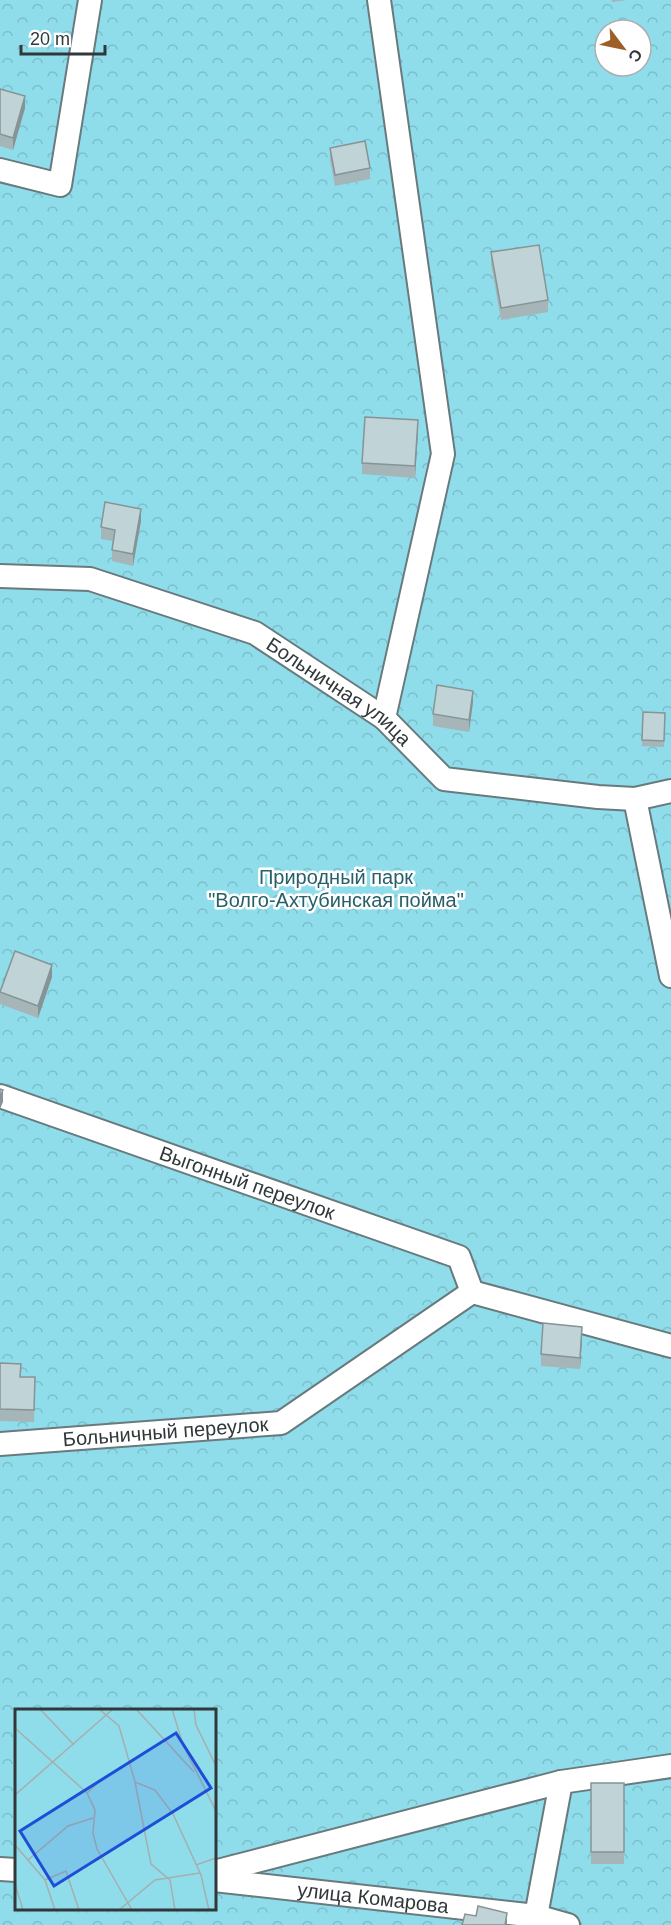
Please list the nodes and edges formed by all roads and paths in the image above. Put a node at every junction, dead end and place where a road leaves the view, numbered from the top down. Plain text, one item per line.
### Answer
1 (90, 0) edge
2 (379, 0) edge
3 (0, 170) edge
4 (0, 576) edge
5 (384, 718) junction
6 (671, 791) edge
7 (635, 799) junction
8 (671, 976) edge
9 (0, 1096) edge
10 (472, 1292) junction
11 (671, 1346) edge
12 (0, 1444) edge
13 (671, 1766) edge
14 (561, 1782) junction
15 (0, 1869) edge
16 (15, 1870) edge
17 (216, 1871) edge
18 (216, 1881) edge
19 (536, 1916) junction
20 (568, 1925) edge

1 - 3 street
2 - 5 street
4 - 5 street, Больничная улица
5 - 7 street, Больничная улица
6 - 7 street, Больничная улица
7 - 8 street
9 - 10 street, Выгонный переулок
10 - 11 street
10 - 12 street, Больничный переулок
13 - 14 street
14 - 17 street
14 - 19 street
15 - 16 street
18 - 19 street, улица Комарова
19 - 20 street, улица Комарова

